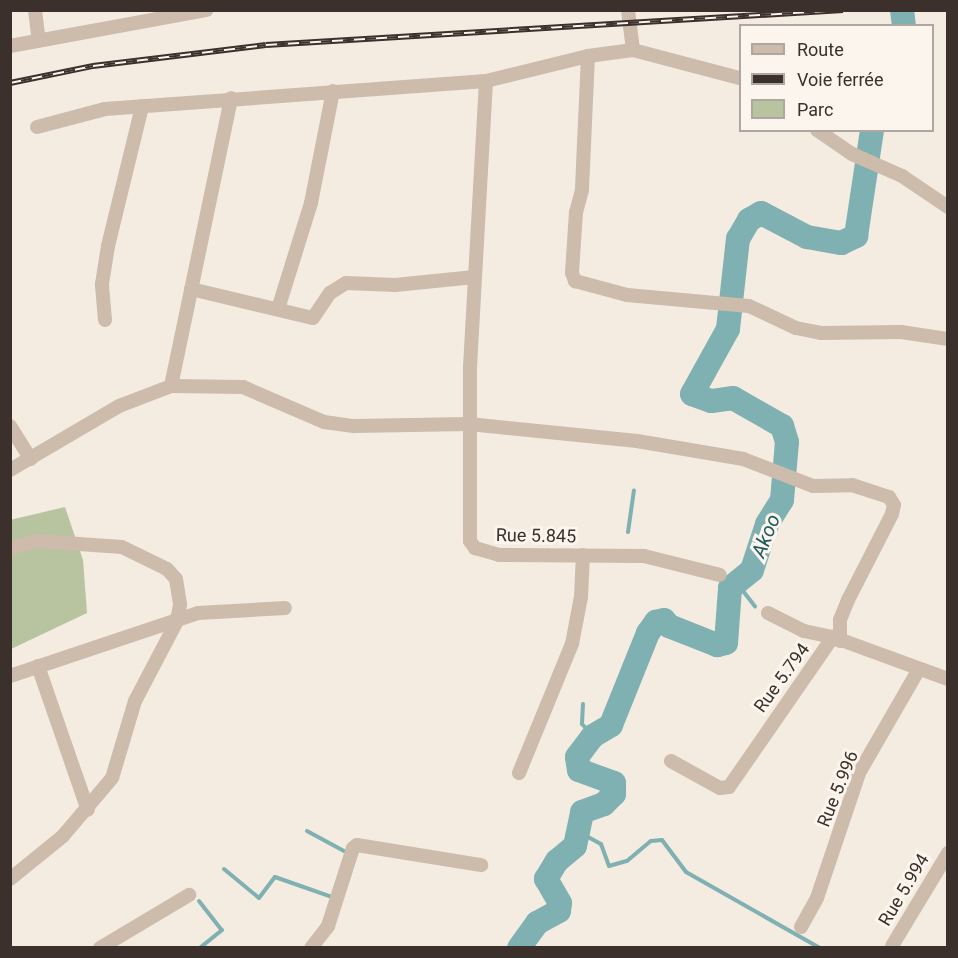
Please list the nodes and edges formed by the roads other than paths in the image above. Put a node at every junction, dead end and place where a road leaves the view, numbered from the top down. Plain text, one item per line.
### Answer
1 (34, 10) edge
2 (207, 10) edge
3 (629, 11) edge
4 (39, 41) junction
5 (10, 46) edge
6 (633, 50) junction
7 (588, 56) junction
8 (739, 77) edge
9 (486, 81) junction
10 (333, 91) junction
11 (231, 98) junction
12 (142, 106) junction
13 (37, 127) dead end
14 (821, 132) edge
15 (948, 207) edge
16 (475, 277) junction
17 (191, 289) junction
18 (278, 309) junction
19 (105, 320) dead end
20 (948, 339) edge
21 (171, 386) junction
22 (469, 424) junction
23 (10, 426) edge
24 (31, 459) junction
25 (10, 471) edge
26 (10, 548) edge
27 (583, 555) junction
28 (720, 575) dead end
29 (285, 608) dead end
30 (768, 614) dead end
31 (177, 621) junction
32 (837, 639) junction
33 (38, 666) junction
34 (919, 669) junction
35 (10, 676) edge
36 (948, 679) edge
37 (671, 761) dead end
38 (519, 773) dead end
39 (88, 810) junction
40 (948, 853) edge
41 (481, 865) dead end
42 (10, 879) edge
43 (189, 896) dead end
44 (801, 927) dead end
45 (892, 946) dead end
46 (100, 948) edge
47 (311, 948) edge

1 - 4 street
2 - 4 street
3 - 6 street
4 - 5 street
6 - 7 street
6 - 8 street
7 - 9 street
7 - 20 street
9 - 10 street
9 - 16 street
10 - 11 street
10 - 18 street
11 - 12 street
11 - 17 street
12 - 13 street
12 - 19 street
14 - 15 street
16 - 18 street
16 - 22 street
17 - 18 street
17 - 21 street
21 - 22 street
21 - 24 street
22 - 27 street, Rue 5.845
22 - 32 street
23 - 24 street
24 - 25 street
26 - 31 street
27 - 28 street, Rue 5.845
27 - 38 street
29 - 31 street
30 - 32 street
31 - 33 street
31 - 39 street
32 - 34 street
32 - 37 street, Rue 5.794
33 - 35 street
33 - 39 street
34 - 36 street
34 - 44 street, Rue 5.996
39 - 42 street
40 - 45 street, Rue 5.994
41 - 47 street
43 - 46 street

